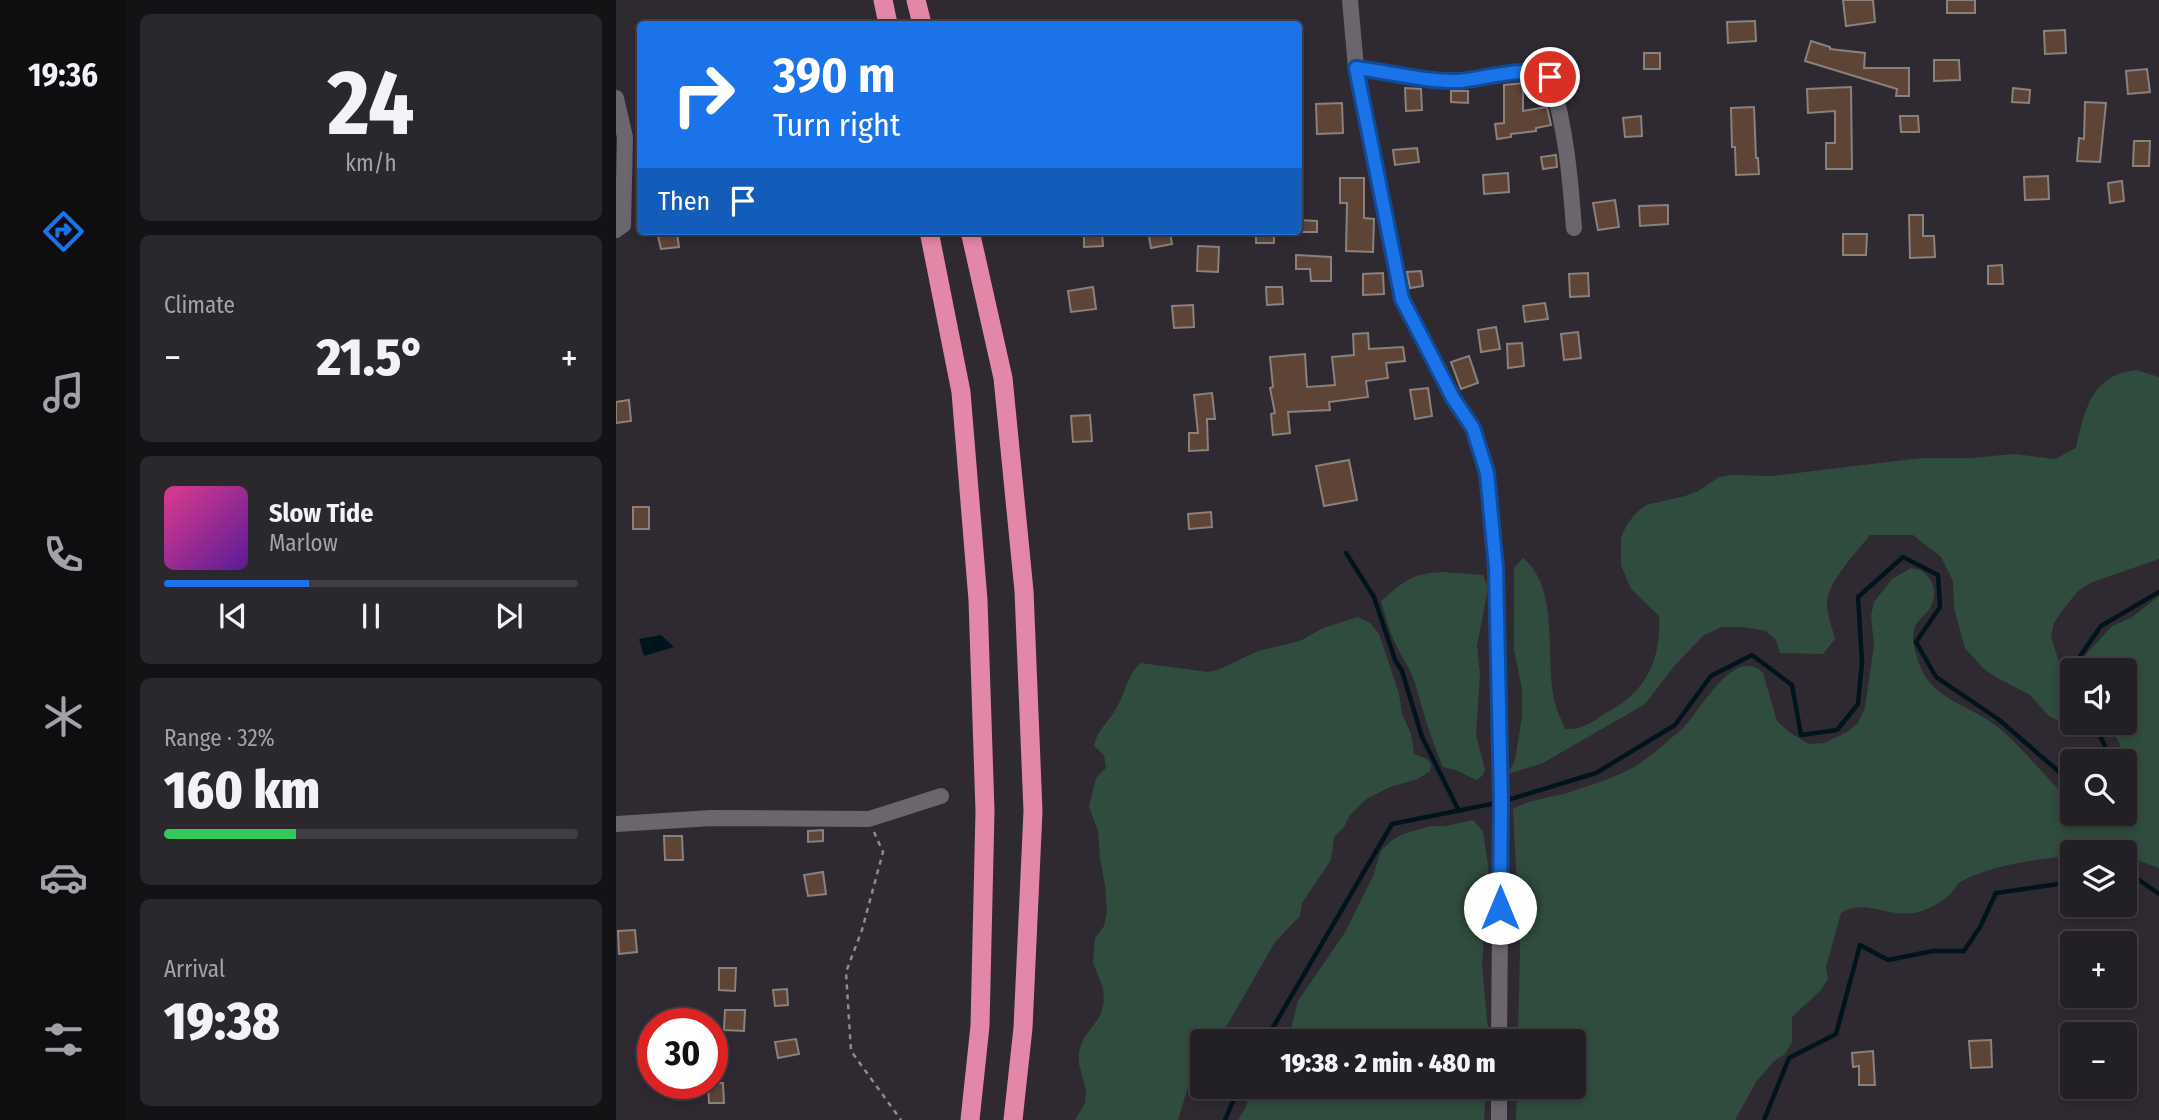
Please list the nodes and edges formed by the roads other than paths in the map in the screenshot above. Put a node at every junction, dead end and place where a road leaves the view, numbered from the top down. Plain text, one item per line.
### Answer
1 (883, 0) edge
2 (916, 0) edge
3 (1350, 0) edge
4 (887, 21) edge
5 (921, 21) edge
6 (1356, 68) junction
7 (616, 98) edge
8 (1574, 228) dead end
9 (616, 230) edge
10 (930, 235) edge
11 (971, 235) edge
12 (941, 796) dead end
13 (616, 824) edge
14 (1499, 1029) edge
15 (1499, 1099) edge
16 (970, 1120) edge
17 (1013, 1120) edge
18 (1499, 1120) edge

1 - 4 highway
2 - 5 highway
3 - 6 street
6 - 8 street
6 - 14 street
7 - 9 street
10 - 16 highway
11 - 17 highway
12 - 13 street
15 - 18 street

